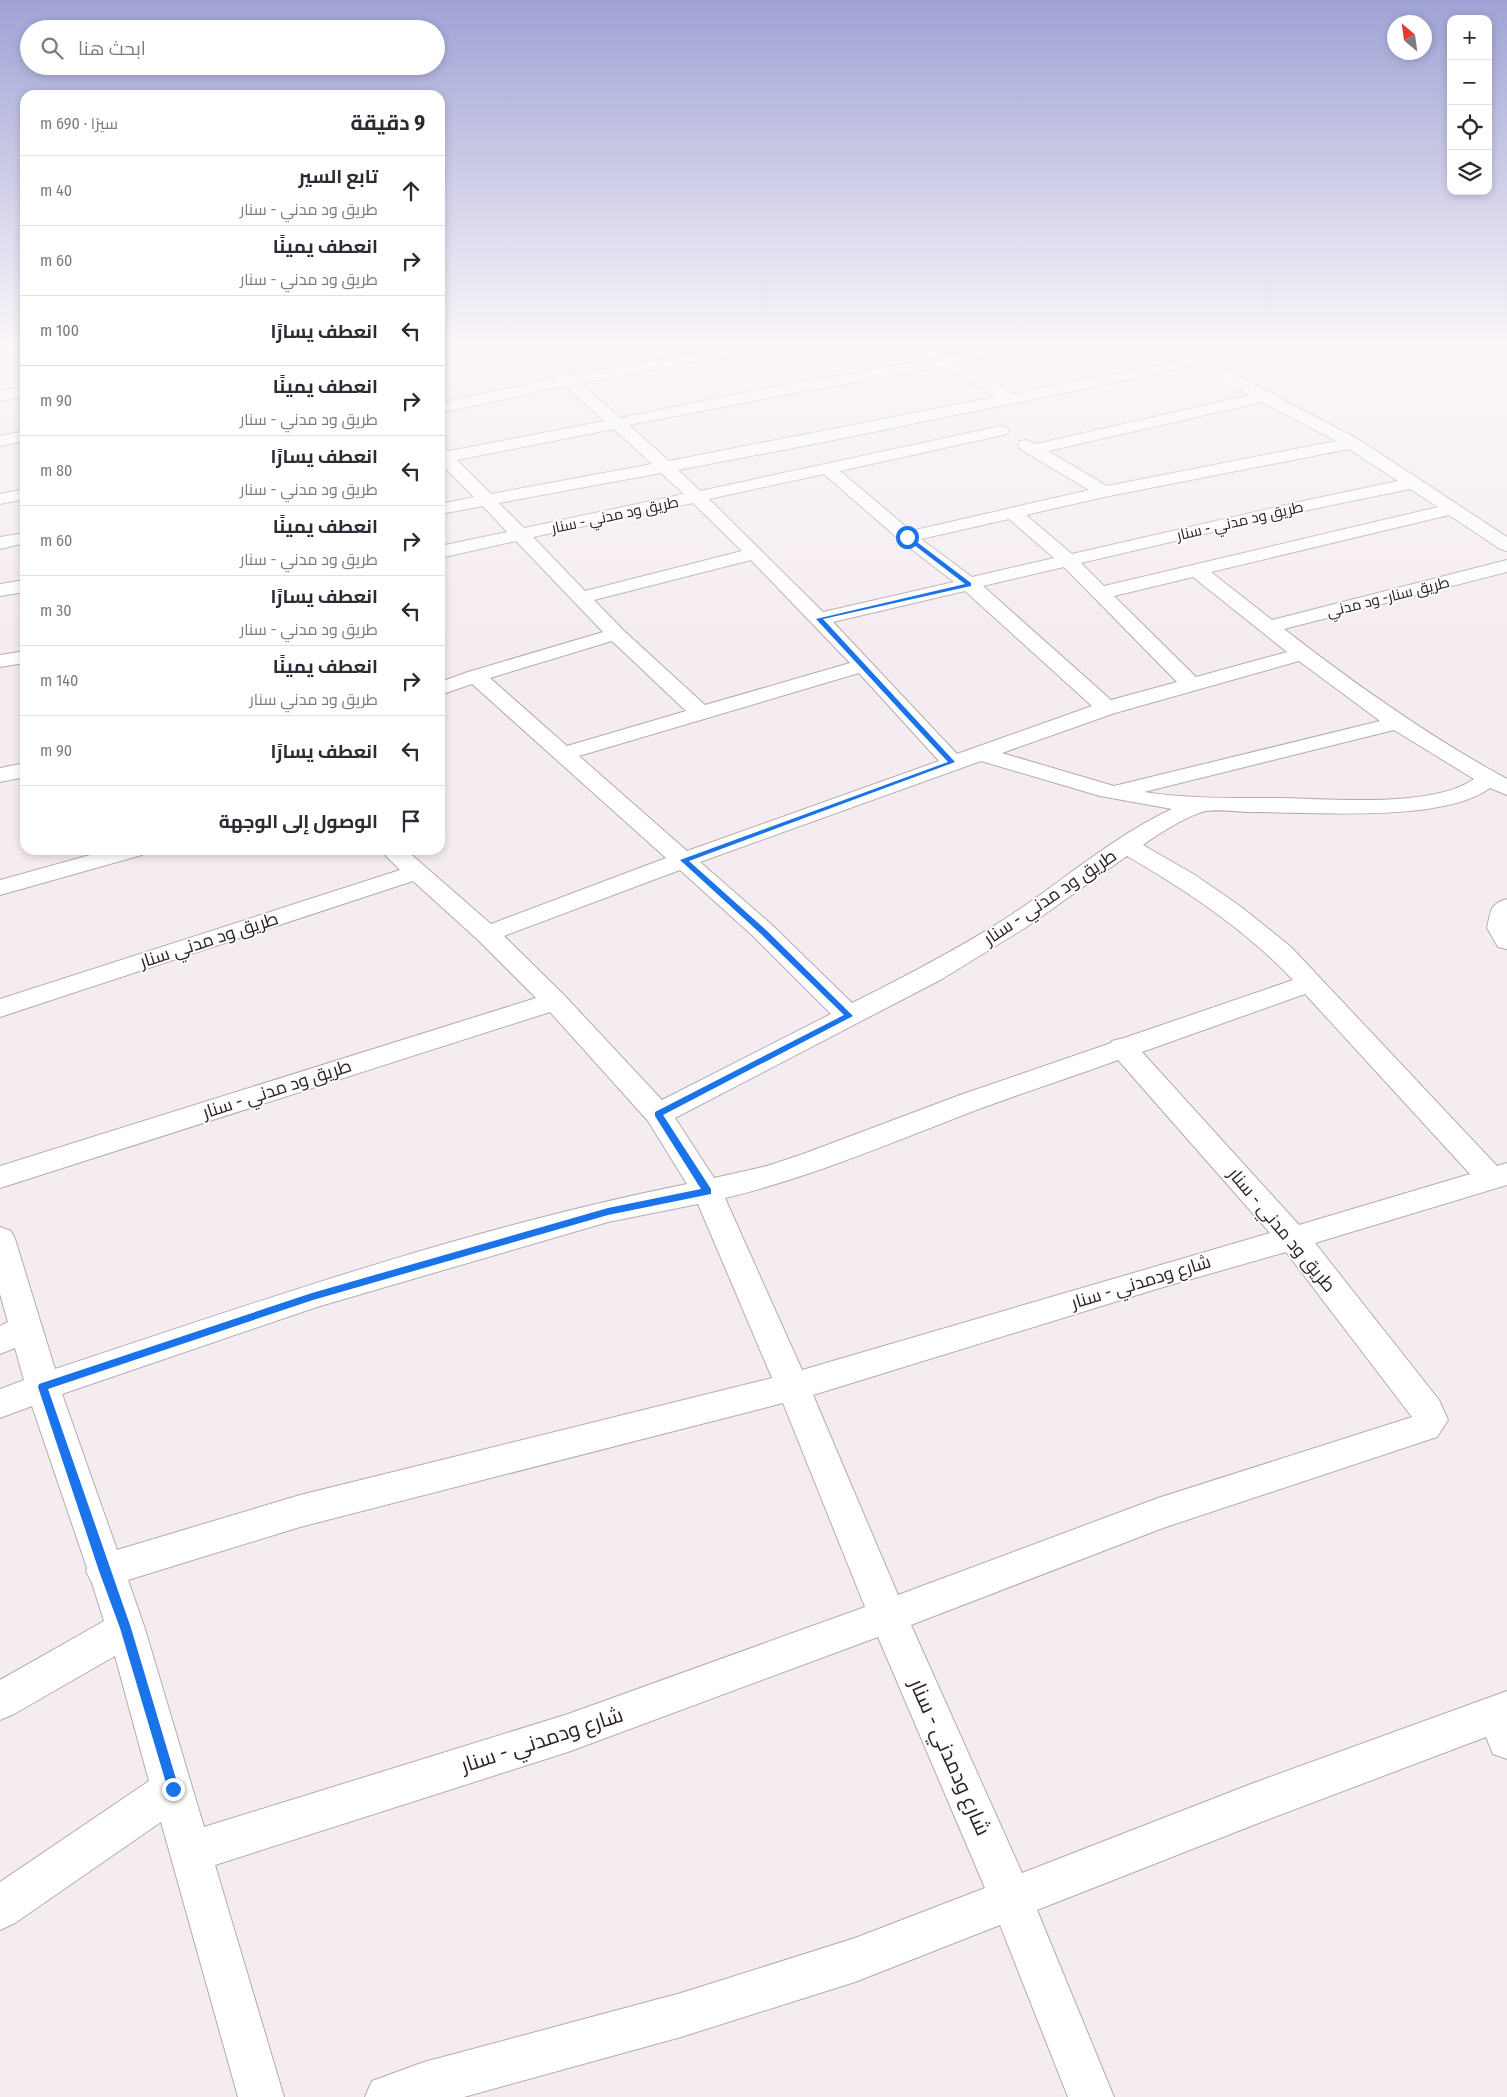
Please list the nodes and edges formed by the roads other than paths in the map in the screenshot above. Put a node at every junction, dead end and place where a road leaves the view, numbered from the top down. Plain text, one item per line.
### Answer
1 (528, 440) edge
2 (637, 440) edge
3 (803, 440) edge
4 (960, 440) edge
5 (1016, 440) edge
6 (1078, 440) edge
7 (1346, 440) edge
8 (1352, 443) junction
9 (1034, 450) junction
10 (445, 455) edge
11 (445, 460) edge
12 (666, 466) junction
13 (828, 469) junction
14 (1413, 483) junction
15 (1104, 492) junction
16 (20, 495) edge
17 (697, 498) junction
18 (0, 499) edge
19 (485, 500) junction
20 (445, 508) edge
21 (1452, 509) junction
22 (1013, 513) junction
23 (1190, 533) junction
24 (520, 535) junction
25 (907, 537) junction
26 (20, 539) edge
27 (0, 543) edge
28 (1507, 545) edge
29 (445, 551) edge
30 (754, 554) junction
31 (1068, 561) junction
32 (1235, 562) junction
33 (1507, 566) edge
34 (1197, 571) junction
35 (969, 584) junction
36 (20, 587) edge
37 (0, 590) edge
38 (1101, 593) junction
39 (582, 597) junction
40 (819, 619) junction
41 (1269, 627) junction
42 (616, 634) junction
43 (1302, 654) junction
44 (20, 658) edge
45 (0, 661) edge
46 (862, 666) junction
47 (475, 676) junction
48 (1192, 684) junction
49 (445, 686) edge
50 (1107, 708) junction
51 (700, 712) junction
52 (1398, 723) junction
53 (978, 753) junction
54 (563, 754) junction
55 (952, 762) junction
56 (20, 771) edge
57 (0, 775) edge
58 (1498, 783) edge
59 (1112, 793) junction
60 (1200, 805) junction
61 (1126, 845) junction
62 (116, 855) edge
63 (398, 855) edge
64 (684, 860) junction
65 (417, 872) junction
66 (0, 888) edge
67 (1507, 907) edge
68 (486, 934) junction
69 (1507, 941) edge
70 (1311, 983) junction
71 (555, 1001) junction
72 (0, 1008) edge
73 (849, 1016) junction
74 (1122, 1047) junction
75 (658, 1114) junction
76 (0, 1176) edge
77 (1498, 1176) edge
78 (707, 1191) junction
79 (1293, 1238) junction
80 (0, 1239) edge
81 (14, 1334) edge
82 (43, 1387) junction
83 (793, 1387) junction
84 (0, 1404) edge
85 (1431, 1420) joint
86 (104, 1571) junction
87 (888, 1616) junction
88 (126, 1628) junction
89 (0, 1701) edge
90 (1503, 1722) edge
91 (173, 1789) junction
92 (192, 1852) junction
93 (1011, 1899) junction
94 (0, 1908) edge
95 (413, 2093) edge
96 (261, 2097) edge
97 (1091, 2097) edge

1 - 10 street, طريق ود مدني - سنار
2 - 12 street
3 - 12 street
4 - 13 street, طريق ود مدني - سنار
5 - 9 street
6 - 9 street
7 - 8 street
8 - 14 street
8 - 15 street
9 - 15 street
11 - 19 street, طريق ود مدني - سنار
12 - 17 street
12 - 19 street
13 - 17 street, طريق ود مدني - سنار
13 - 25 street
14 - 21 street
14 - 23 street, طريق ود مدني - سنار
15 - 22 street
16 - 18 street
17 - 24 street, طريق ود مدني - سنار
17 - 30 street
19 - 20 street
19 - 24 street, طريق ود مدني - سنار
21 - 28 street
21 - 32 street
22 - 25 street
22 - 31 street
23 - 31 street, طريق ود مدني - سنار
23 - 32 street
24 - 29 street, طريق ود مدني - سنار
24 - 39 street, طريق ود مدني - سنار
25 - 35 street
26 - 27 street
30 - 39 street
30 - 40 street
31 - 35 street, طريق ود مدني - سنار
31 - 38 street
32 - 34 street
33 - 41 street, طريق سنار- ود مدني
34 - 38 street
34 - 41 street
35 - 40 street, طريق ود مدني - سنار
35 - 50 street
36 - 37 street
38 - 48 street
39 - 42 street, طريق ود مدني - سنار
40 - 46 street
41 - 43 street
42 - 47 street
42 - 51 street, طريق ود مدني - سنار
43 - 48 street
43 - 52 street
44 - 45 street
46 - 51 street
46 - 55 street
47 - 49 street
47 - 54 street
48 - 50 street
50 - 53 street
51 - 54 street
52 - 58 street
52 - 59 street
53 - 55 street
53 - 59 street
54 - 64 street
55 - 64 street
56 - 57 street
58 - 60 street
59 - 60 street
60 - 61 street
61 - 70 street, طريق ود مدني - سنار
61 - 73 street, طريق ود مدني - سنار
62 - 66 street
63 - 65 street
64 - 68 street
64 - 73 street
65 - 68 street
65 - 72 street, طريق ود مدني سنار
67 - 69 street
68 - 71 street
70 - 74 street
70 - 77 street, طريق ود مدني - سنار
71 - 75 street
71 - 76 street, طريق ود مدني - سنار
73 - 75 street, طريق ود مدني - سنار
74 - 78 street
74 - 79 street, طريق ود مدني - سنار
75 - 78 street
77 - 79 street, شارع ودمدني - سنار
78 - 82 street
78 - 83 street, شارع ودمدني - سنار
79 - 83 street, شارع ودمدني - سنار
79 - 85 street, طريق ود مدني - سنار
80 - 81 street
81 - 82 street
82 - 84 street
82 - 86 street
83 - 86 street, شارع ودمدني - سنار
83 - 87 street, شارع ودمدني - سنار
85 - 87 street, شارع ودمدني - سنار
86 - 88 street
87 - 92 street, شارع ودمدني - سنار
87 - 93 street, شارع ودمدني - سنار
88 - 89 street
88 - 91 street
90 - 93 street
91 - 92 street
91 - 94 street
92 - 96 street
93 - 95 street
93 - 97 street

